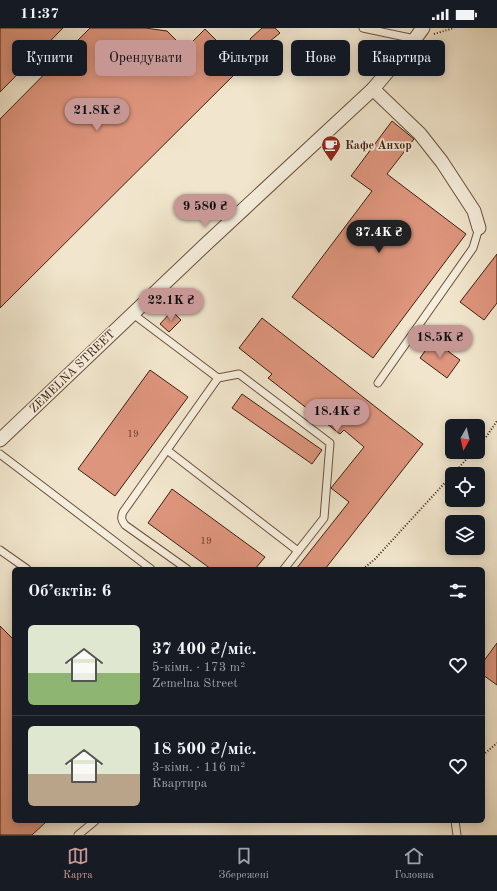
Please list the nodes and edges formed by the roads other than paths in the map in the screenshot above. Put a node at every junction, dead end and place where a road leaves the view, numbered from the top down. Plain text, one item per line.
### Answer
1 (363, 28) edge
2 (423, 28) edge
3 (415, 39) junction
4 (373, 89) junction
5 (478, 228) joint
6 (133, 314) junction
7 (218, 378) junction
8 (378, 383) dead end
9 (0, 440) edge
10 (167, 450) junction
11 (0, 454) edge
12 (0, 550) edge
13 (298, 551) junction
14 (24, 567) edge
15 (148, 567) edge
16 (184, 567) edge
17 (286, 567) edge
18 (93, 823) edge
19 (455, 823) edge
20 (78, 835) edge
21 (457, 835) edge

1 - 3 lane
2 - 3 street, ZEMELNA STREET
3 - 4 street, ZEMELNA STREET
4 - 5 street
4 - 6 street, ZEMELNA STREET
5 - 8 lane
6 - 7 lane
6 - 9 street, ZEMELNA STREET
7 - 10 lane
7 - 13 lane
10 - 13 lane
10 - 16 lane
11 - 15 lane
12 - 14 lane
13 - 17 lane
18 - 20 lane
19 - 21 lane

